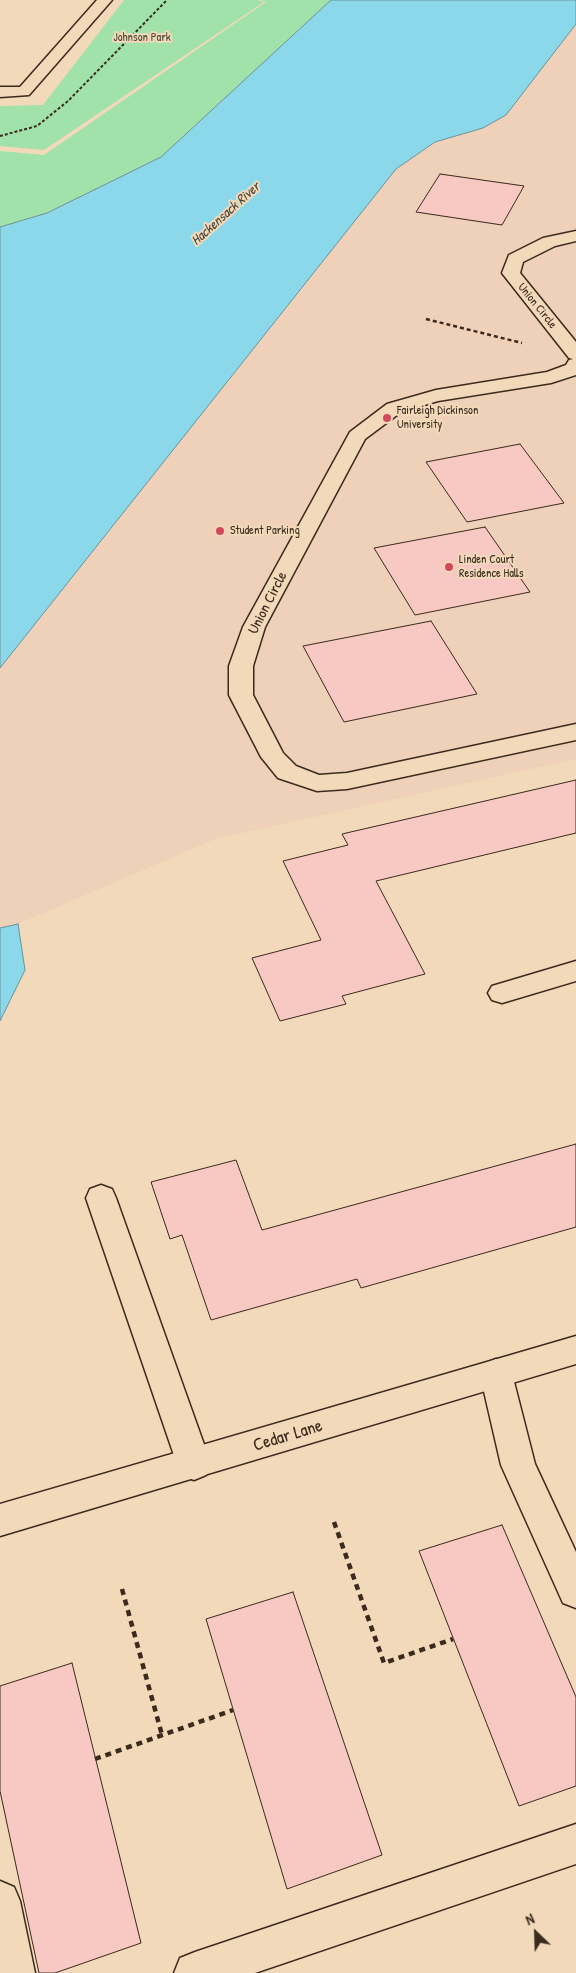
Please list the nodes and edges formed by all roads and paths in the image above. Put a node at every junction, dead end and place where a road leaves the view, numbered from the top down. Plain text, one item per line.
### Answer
1 (105, 0) edge
2 (167, 0) edge
3 (0, 92) edge
4 (0, 136) edge
5 (576, 236) edge
6 (426, 319) dead end
7 (575, 362) edge
8 (576, 732) edge
9 (576, 971) edge
10 (502, 993) dead end
11 (101, 1198) dead end
12 (576, 1350) edge
13 (496, 1374) junction
14 (194, 1464) junction
15 (0, 1520) edge
16 (334, 1522) dead end
17 (122, 1589) dead end
18 (576, 1592) edge
19 (453, 1639) dead end
20 (233, 1710) dead end
21 (162, 1735) junction
22 (95, 1758) dead end
23 (576, 1844) edge
24 (0, 1901) edge
25 (14, 1973) edge
26 (195, 1973) edge

1 - 3 street
2 - 4 path
5 - 7 street, Union Circle
6 - 7 path
7 - 8 street, Union Circle
9 - 10 street
11 - 14 street
12 - 13 street, Cedar Lane
13 - 14 street, Cedar Lane
13 - 18 street
14 - 15 street, Cedar Lane
16 - 19 path
17 - 21 path
20 - 21 path
21 - 22 path
23 - 26 street
24 - 25 street

